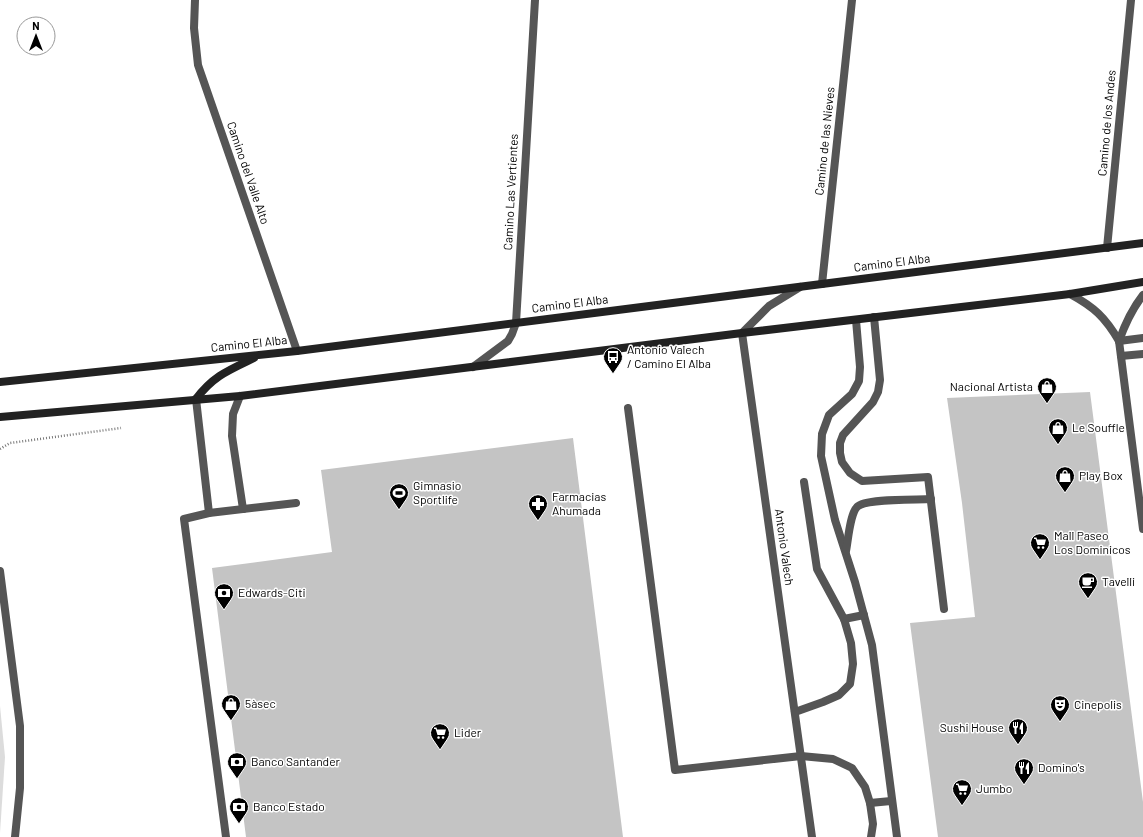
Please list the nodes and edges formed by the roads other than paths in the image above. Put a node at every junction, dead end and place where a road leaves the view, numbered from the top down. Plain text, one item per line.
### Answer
1 (195, 0) edge
2 (535, 0) edge
3 (852, 0) edge
4 (1131, 0) edge
5 (1143, 243) edge
6 (1107, 248) junction
7 (1143, 282) edge
8 (822, 284) junction
9 (800, 287) junction
10 (1070, 294) junction
11 (1143, 294) edge
12 (874, 317) junction
13 (856, 320) junction
14 (516, 323) junction
15 (742, 333) junction
16 (1143, 338) edge
17 (1118, 341) junction
18 (297, 351) junction
19 (1143, 354) edge
20 (260, 355) junction
21 (1121, 356) junction
22 (473, 367) junction
23 (0, 382) edge
24 (240, 396) junction
25 (196, 399) junction
26 (628, 408) dead end
27 (0, 417) edge
28 (804, 482) dead end
29 (930, 499) junction
30 (296, 503) dead end
31 (243, 509) junction
32 (209, 513) junction
33 (1143, 529) edge
34 (845, 553) junction
35 (0, 572) edge
36 (944, 609) dead end
37 (864, 615) junction
38 (844, 619) junction
39 (795, 712) junction
40 (801, 756) junction
41 (891, 801) junction
42 (870, 803) junction
43 (15, 837) edge
44 (226, 837) edge
45 (812, 837) edge
46 (871, 837) edge
47 (897, 837) edge

1 - 18 street, Camino del Valle Alto
2 - 14 street, Camino Las Vertientes
3 - 8 street, Camino de las Nieves
4 - 6 street, Camino de los Andes
5 - 6 main road, Camino El Alba
6 - 8 main road, Camino El Alba
7 - 10 main road
8 - 9 main road, Camino El Alba
9 - 14 main road, Camino El Alba
9 - 15 street
10 - 12 main road
10 - 17 street
11 - 17 street
12 - 13 main road
12 - 29 street
13 - 15 main road
13 - 34 street
14 - 18 main road, Camino El Alba
14 - 22 street, Camino Las Vertientes
15 - 22 main road
15 - 39 street, Antonio Valech
16 - 17 street
17 - 21 street
18 - 20 main road, Camino El Alba
19 - 21 street
20 - 23 main road, Camino El Alba
20 - 25 main road
21 - 33 street
22 - 24 main road
24 - 25 main road
24 - 31 street
25 - 27 main road
25 - 32 street
26 - 40 street
28 - 38 street
29 - 34 street
29 - 36 street
30 - 31 street
31 - 32 street
32 - 44 street
34 - 37 street
35 - 43 street
37 - 38 street
37 - 41 street
38 - 39 street
39 - 40 street, Antonio Valech
40 - 42 street
40 - 45 street, Antonio Valech
41 - 42 street
41 - 47 street
42 - 46 street

